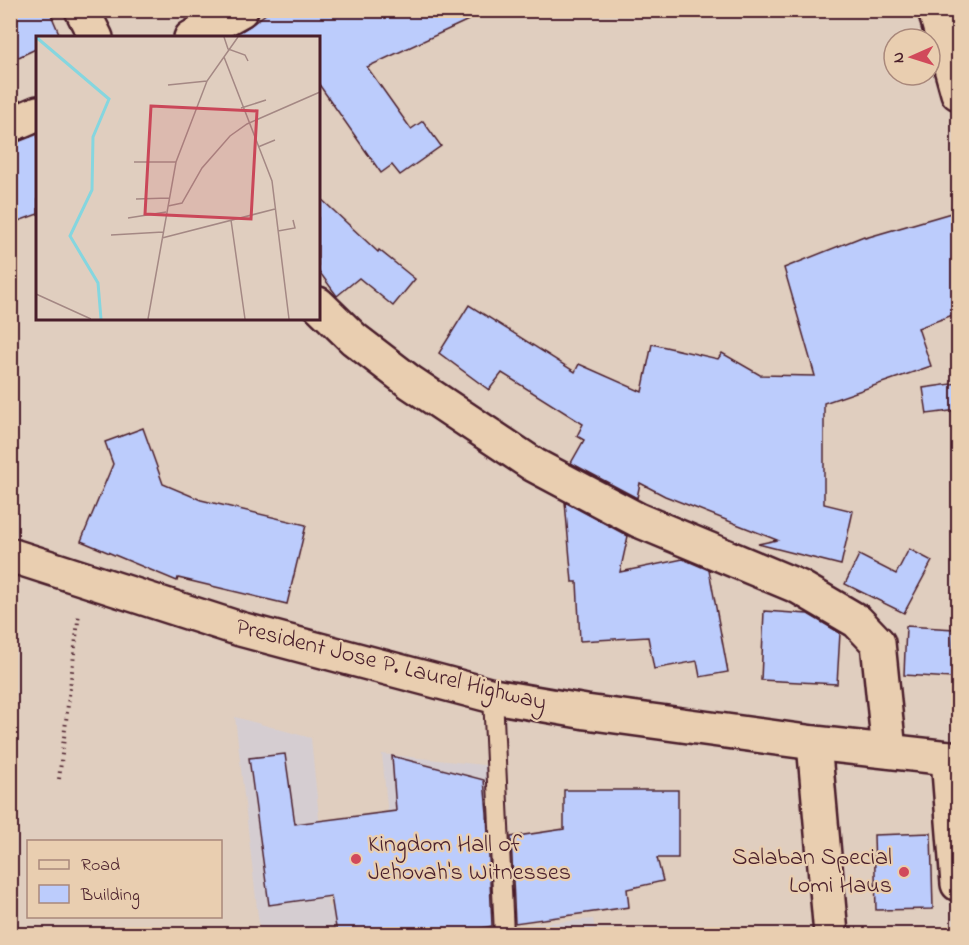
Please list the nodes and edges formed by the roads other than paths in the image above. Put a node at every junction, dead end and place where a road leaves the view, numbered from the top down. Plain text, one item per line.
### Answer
1 (82, 10) edge
2 (242, 10) edge
3 (935, 10) edge
4 (95, 36) edge
5 (195, 36) edge
6 (958, 93) edge
7 (36, 114) edge
8 (10, 125) edge
9 (320, 306) edge
10 (10, 555) edge
11 (493, 696) junction
12 (814, 743) junction
13 (889, 751) junction
14 (953, 758) edge
15 (958, 884) edge
16 (504, 934) edge
17 (831, 934) edge

1 - 4 main road
2 - 5 main road
3 - 6 main road
7 - 8 main road
9 - 13 main road
10 - 11 main road, President Jose P. Laurel Highway
11 - 12 main road, President Jose P. Laurel Highway
11 - 16 lane
12 - 13 main road, President Jose P. Laurel Highway
12 - 17 main road
13 - 14 main road, President Jose P. Laurel Highway
14 - 15 main road

